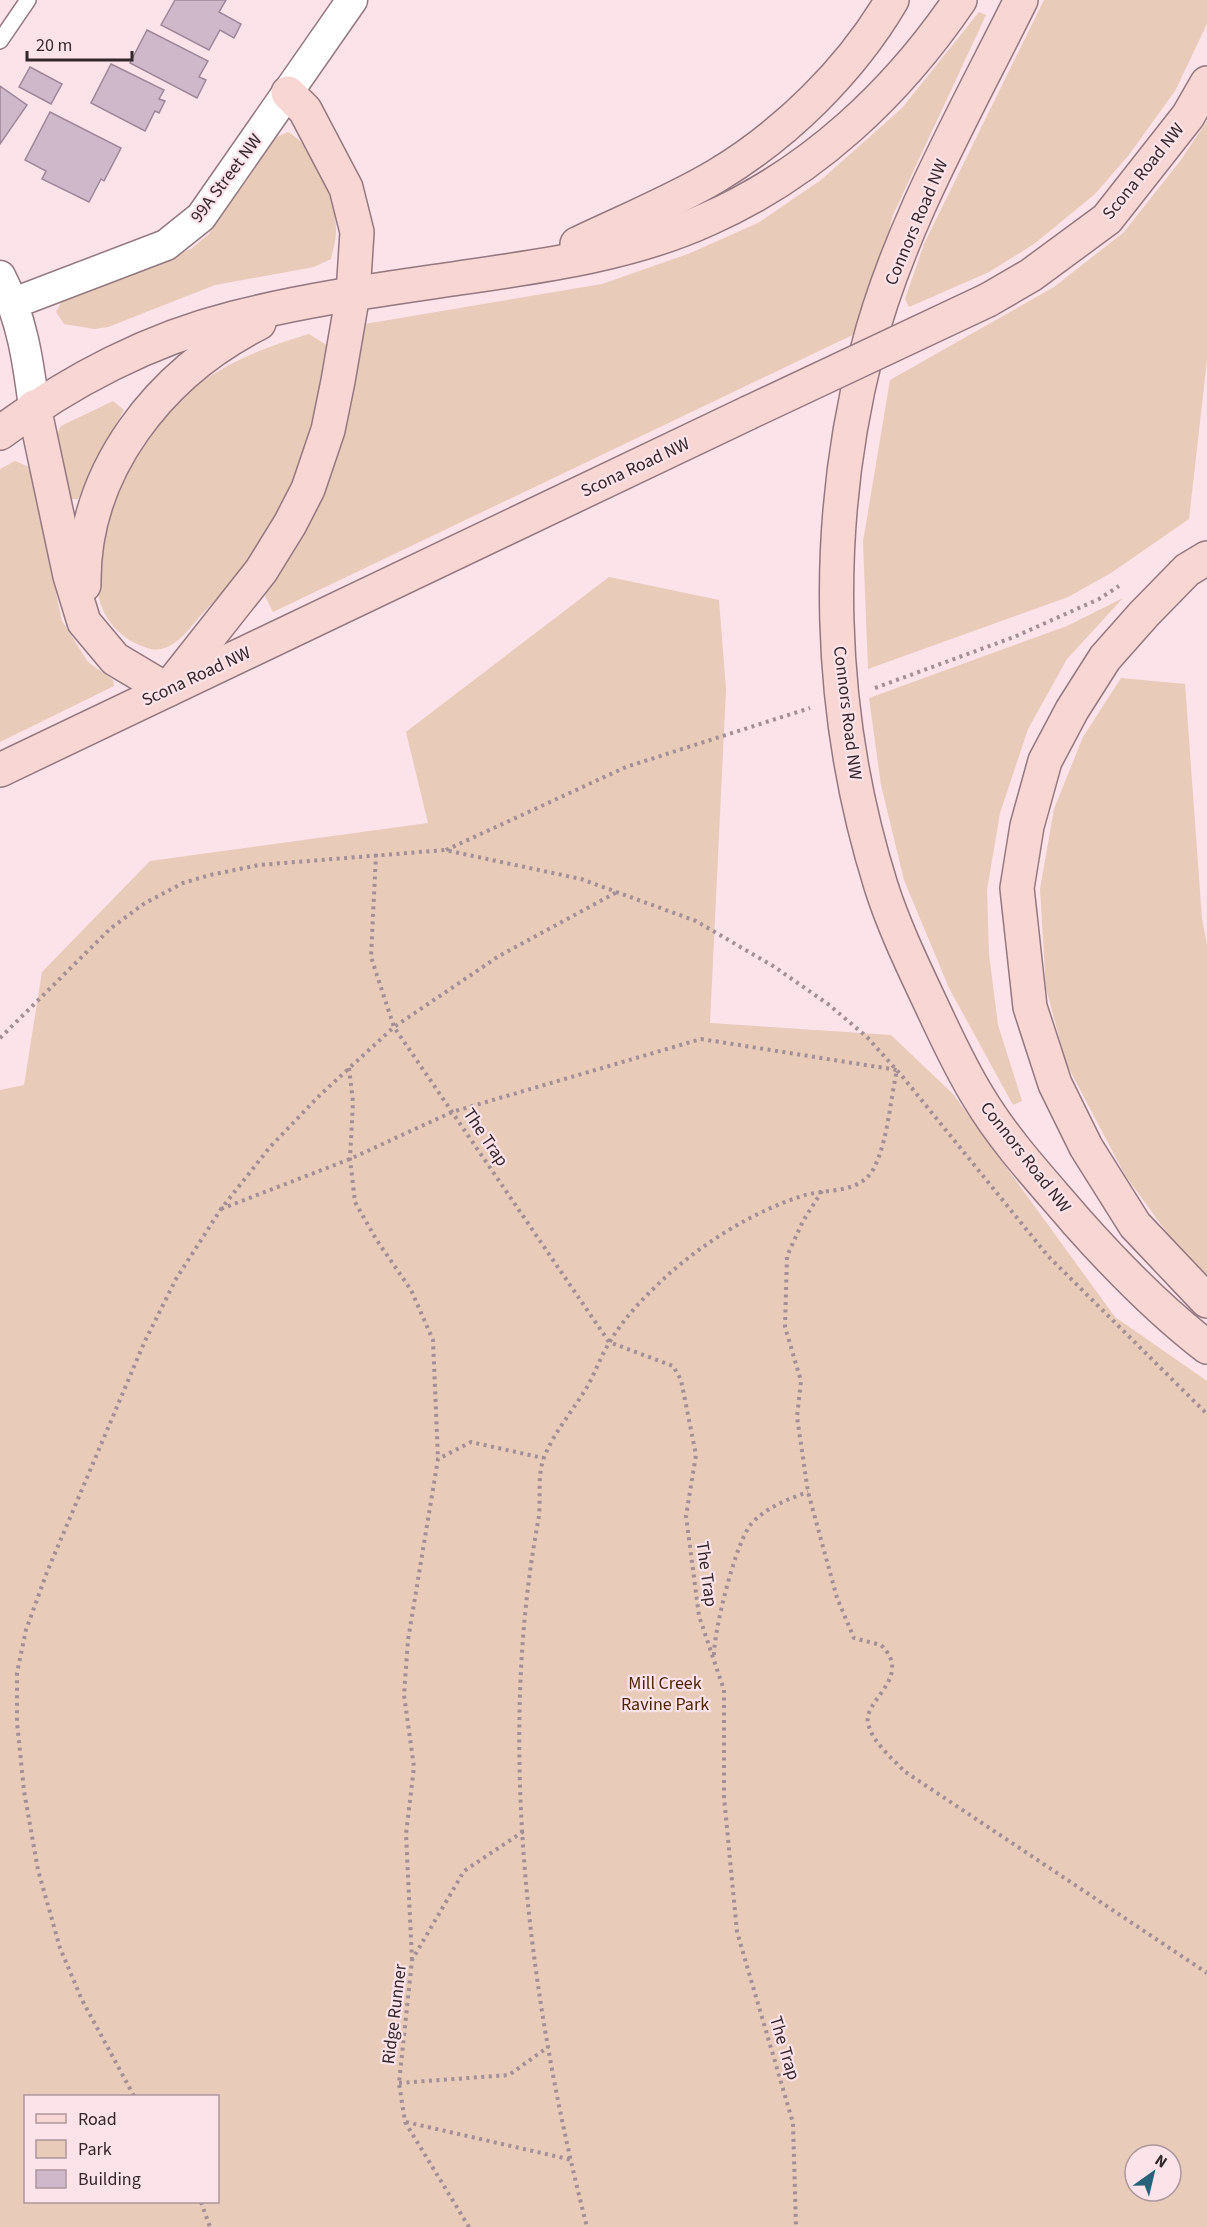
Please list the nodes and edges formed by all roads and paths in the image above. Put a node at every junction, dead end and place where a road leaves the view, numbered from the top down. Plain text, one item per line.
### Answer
1 (28, 0) edge
2 (352, 0) edge
3 (892, 0) edge
4 (960, 0) edge
5 (1021, 0) edge
6 (0, 41) edge
7 (1207, 83) edge
8 (288, 93) junction
9 (531, 266) junction
10 (0, 276) edge
11 (353, 294) junction
12 (14, 303) junction
13 (296, 304) junction
14 (34, 407) junction
15 (0, 433) edge
16 (1207, 558) edge
17 (84, 622) junction
18 (166, 690) junction
19 (0, 770) edge
20 (376, 854) junction
21 (617, 891) junction
22 (394, 1027) junction
23 (0, 1038) edge
24 (349, 1068) junction
25 (897, 1070) junction
26 (452, 1112) junction
27 (350, 1159) junction
28 (822, 1191) junction
29 (221, 1209) junction
30 (1207, 1301) edge
31 (609, 1342) junction
32 (1207, 1347) edge
33 (1207, 1414) edge
34 (543, 1458) junction
35 (438, 1459) junction
36 (808, 1492) junction
37 (714, 1660) junction
38 (524, 1831) junction
39 (412, 1960) junction
40 (1207, 1973) edge
41 (548, 2047) junction
42 (399, 2083) junction
43 (133, 2095) edge
44 (405, 2122) junction
45 (572, 2160) junction
46 (201, 2203) edge
47 (210, 2227) edge
48 (469, 2227) edge
49 (587, 2227) edge
50 (796, 2227) edge

1 - 6 lane
2 - 8 street, 99A Street NW
3 - 9 main road
4 - 9 main road
5 - 32 main road, Connors Road NW
7 - 18 main road, Scona Road NW, bridge
8 - 11 main road
8 - 12 street, 99A Street NW
9 - 11 main road
10 - 12 street
11 - 13 main road
11 - 18 main road
12 - 14 street
13 - 14 main road
13 - 17 main road
14 - 15 main road
14 - 17 main road
16 - 30 main road
17 - 18 main road
18 - 19 main road, Scona Road NW
20 - 21 path
20 - 22 path, The Trap
20 - 23 path
21 - 22 path
21 - 25 path
22 - 24 path
22 - 26 path, The Trap
24 - 27 path
24 - 29 path
25 - 26 path
25 - 28 path
25 - 33 path
26 - 27 path
26 - 31 path, The Trap
27 - 29 path
27 - 35 path
28 - 31 path
28 - 36 path
29 - 43 path
31 - 34 path
31 - 37 path, The Trap
34 - 35 path
34 - 38 path
35 - 39 path
36 - 37 path
36 - 40 path
37 - 50 path, The Trap
38 - 39 path, Ridge Runner
38 - 41 path
39 - 42 path, Ridge Runner
41 - 42 path
41 - 45 path
42 - 44 path, Ridge Runner
44 - 45 path
44 - 48 path, Ridge Runner
45 - 49 path
46 - 47 path

